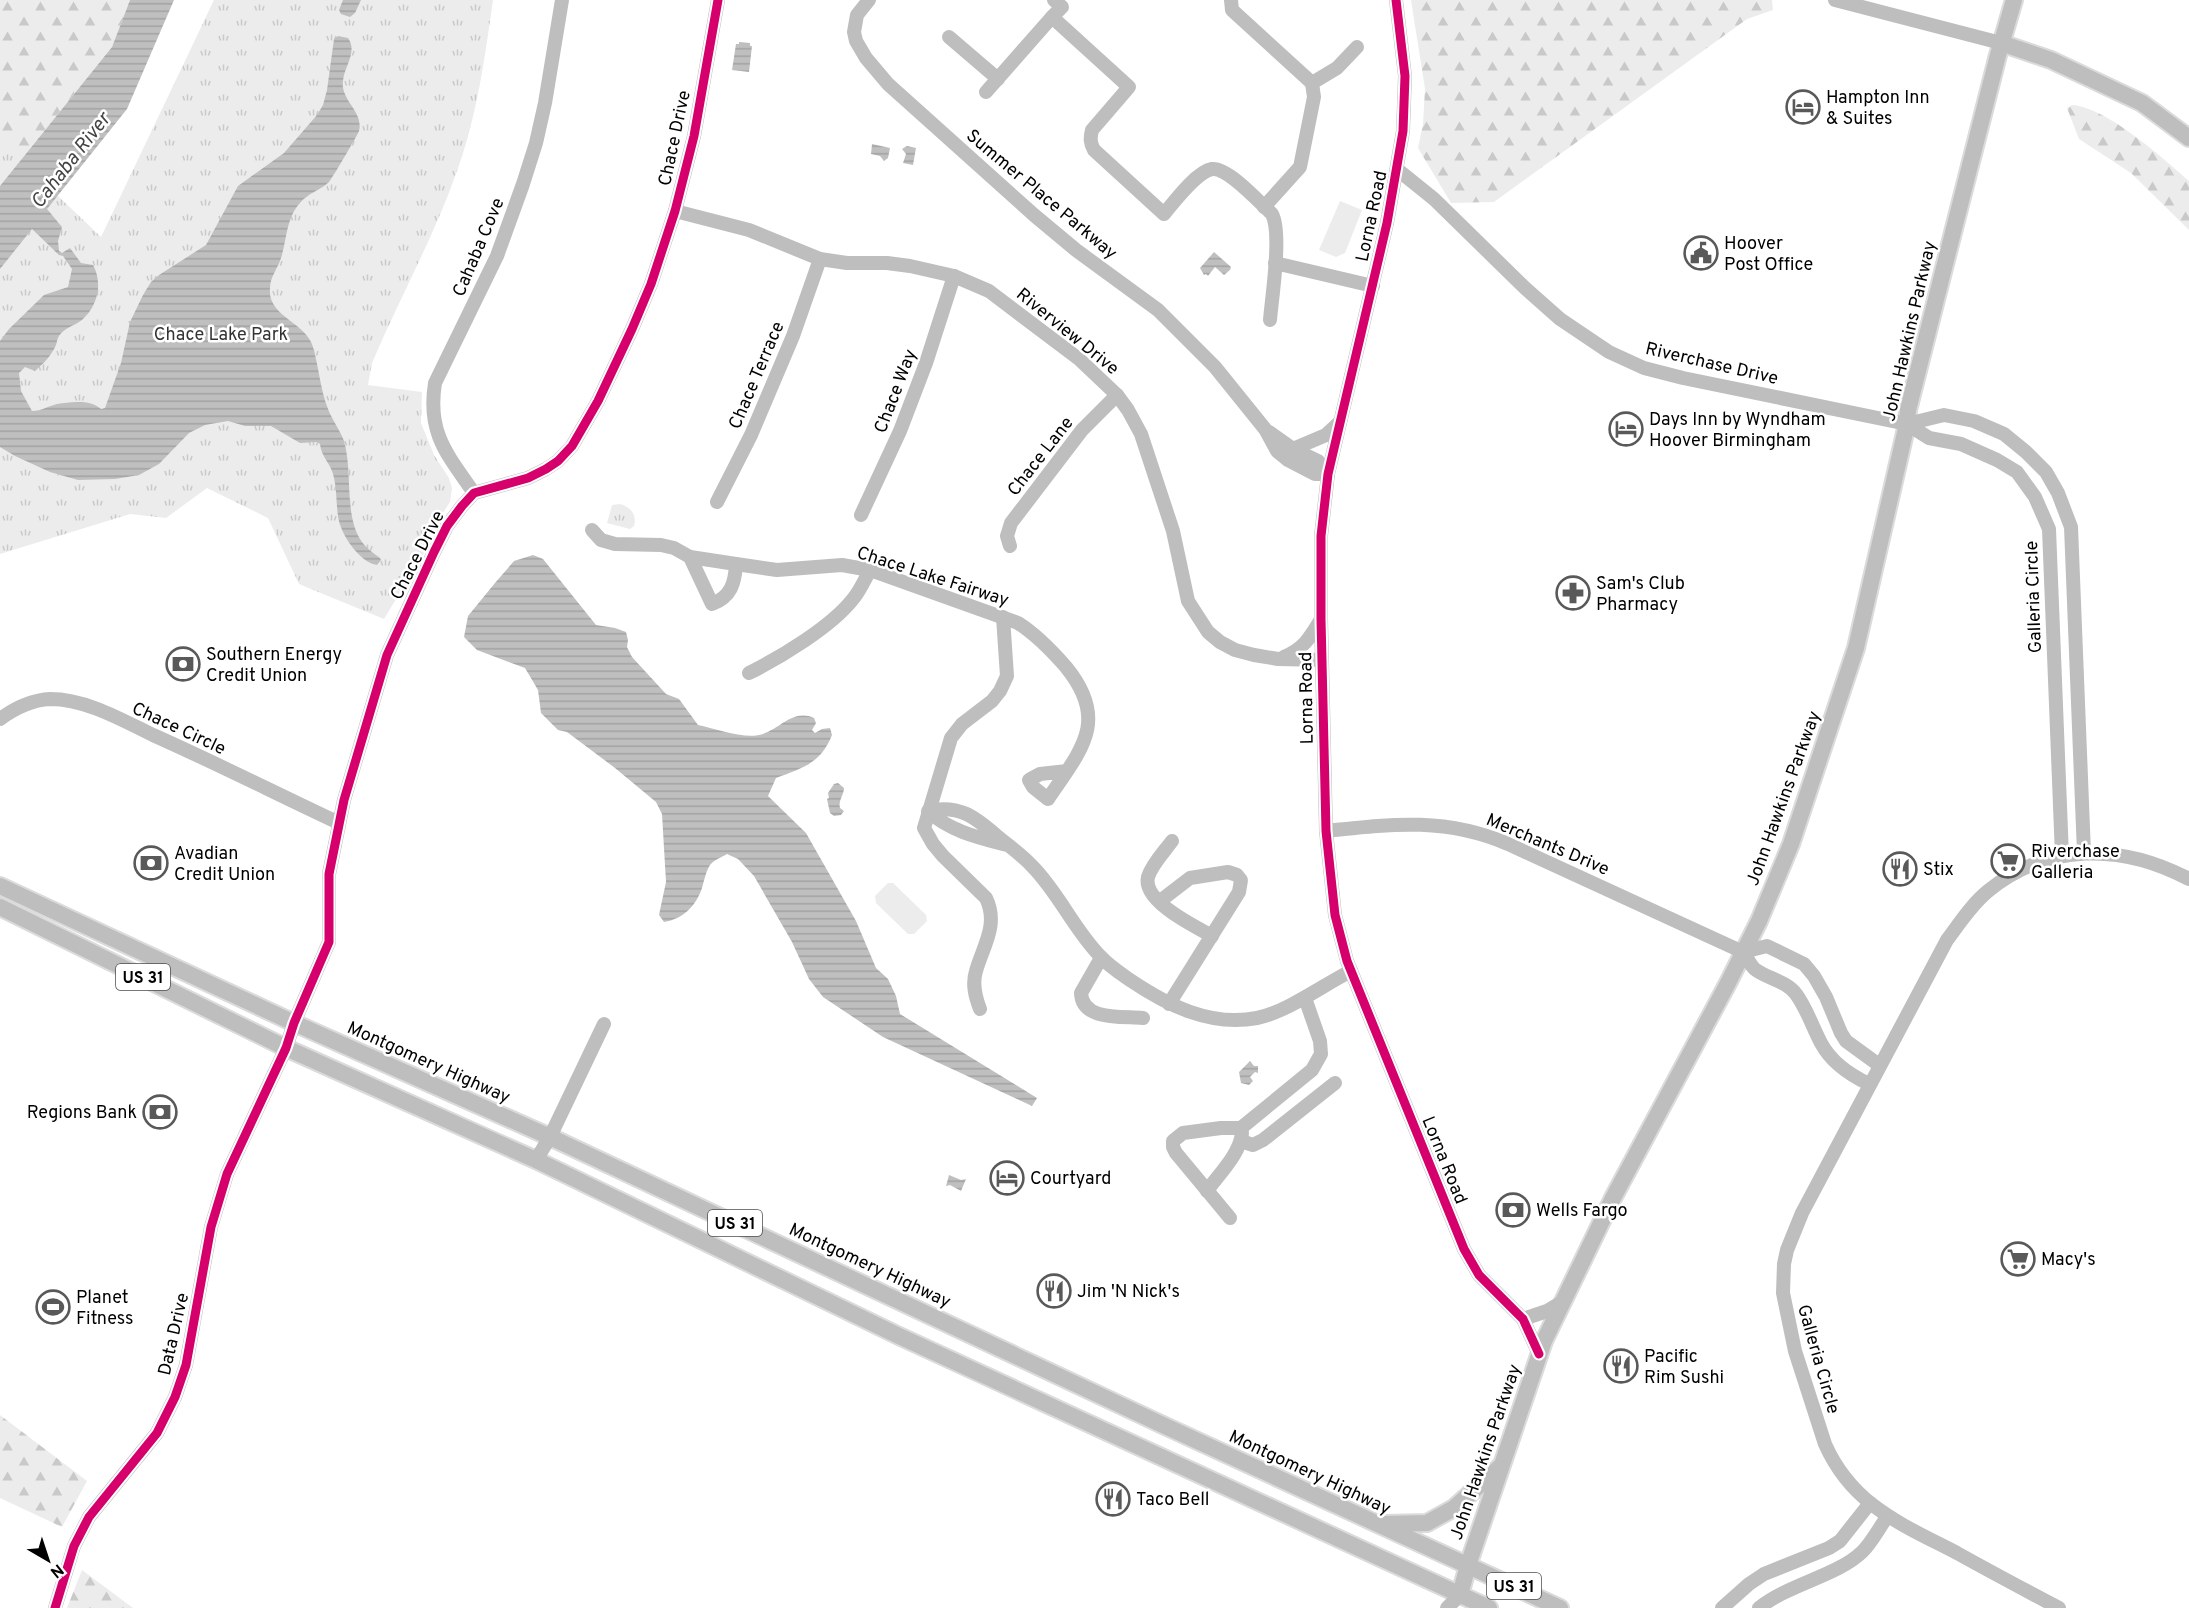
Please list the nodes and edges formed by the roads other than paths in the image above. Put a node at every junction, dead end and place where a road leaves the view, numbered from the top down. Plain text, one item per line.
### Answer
1 (562, 0) edge
2 (718, 0) edge
3 (868, 0) edge
4 (1054, 0) edge
5 (1231, 0) edge
6 (1396, 0) edge
7 (1835, 0) edge
8 (2014, 0) edge
9 (1052, 18) junction
10 (949, 37) dead end
11 (2001, 43) junction
12 (1357, 47) dead end
13 (998, 79) junction
14 (1312, 82) junction
15 (986, 92) dead end
16 (2189, 138) edge
17 (1398, 170) junction
18 (1264, 207) junction
19 (675, 211) junction
20 (819, 259) junction
21 (1275, 263) junction
22 (954, 276) junction
23 (1373, 286) junction
24 (1270, 320) dead end
25 (1117, 395) junction
26 (1340, 422) junction
27 (1907, 424) junction
28 (1265, 429) junction
29 (1293, 449) junction
30 (1328, 474) junction
31 (474, 493) junction
32 (717, 502) dead end
33 (861, 514) dead end
34 (592, 530) dead end
35 (1010, 546) dead end
36 (690, 557) junction
37 (736, 564) junction
38 (870, 570) junction
39 (1003, 617) junction
40 (1321, 619) junction
41 (1278, 659) junction
42 (1322, 660) junction
43 (749, 673) dead end
44 (0, 719) edge
45 (1067, 771) dead end
46 (928, 811) junction
47 (339, 823) junction
48 (1326, 831) junction
49 (1172, 841) dead end
50 (2085, 853) junction
51 (2062, 856) junction
52 (2189, 879) edge
53 (0, 885) edge
54 (1160, 901) junction
55 (0, 907) edge
56 (1212, 936) junction
57 (1743, 952) junction
58 (1101, 958) junction
59 (1351, 971) junction
60 (1305, 998) junction
61 (1169, 1004) junction
62 (980, 1009) dead end
63 (1143, 1018) dead end
64 (294, 1023) junction
65 (604, 1024) dead end
66 (286, 1048) junction
67 (1879, 1065) junction
68 (1298, 1083) junction
69 (1335, 1083) dead end
70 (1869, 1084) junction
71 (1312, 1100) junction
72 (1241, 1134) junction
73 (550, 1137) junction
74 (536, 1160) junction
75 (1207, 1191) junction
76 (1230, 1218) dead end
77 (1562, 1302) junction
78 (1523, 1319) junction
79 (1539, 1354) junction
80 (1502, 1465) junction
81 (1870, 1503) junction
82 (1887, 1517) junction
83 (1376, 1523) junction
84 (1468, 1565) junction
85 (1461, 1602) edge
86 (55, 1608) edge
87 (1447, 1608) edge
88 (1489, 1608) edge
89 (1560, 1608) edge
90 (1722, 1608) edge
91 (1759, 1608) edge
92 (2059, 1608) edge

1 - 31 street, Cahaba Cove
2 - 19 street, Chace Drive
3 - 28 street, Summer Place Parkway
4 - 9 street
5 - 14 street
6 - 17 street, Lorna Road
7 - 11 street
8 - 11 main road, John Hawkins Parkway
9 - 13 street
9 - 18 street
10 - 13 street
11 - 16 main road
11 - 27 main road, John Hawkins Parkway
12 - 14 street
13 - 15 street
14 - 18 street
17 - 23 street, Lorna Road
17 - 27 street, Riverchase Drive
18 - 21 street
19 - 20 street, Riverview Drive
19 - 31 street, Chace Drive
20 - 22 street, Riverview Drive
20 - 32 street, Chace Terrace
21 - 23 street
21 - 24 street
22 - 25 street, Riverview Drive
22 - 33 street, Chace Way
23 - 26 street, Lorna Road
25 - 35 street, Chace Lane
25 - 41 street, Riverview Drive
26 - 29 street
26 - 30 street, Lorna Road
27 - 50 street
27 - 51 street, Galleria Circle
27 - 57 main road, John Hawkins Parkway
28 - 29 street, Summer Place Parkway
28 - 30 street, Summer Place Parkway
29 - 30 street, Summer Place Parkway
30 - 40 street, Lorna Road
31 - 47 street, Chace Drive
34 - 36 street, Chace Lake Fairway
36 - 37 street, Chace Lake Fairway
36 - 37 street
37 - 38 street, Chace Lake Fairway
38 - 39 street, Chace Lake Fairway
38 - 43 street
39 - 45 street, Chace Lake Fairway
39 - 46 street
40 - 41 street
40 - 42 street, Lorna Road
41 - 42 street, Riverview Drive
42 - 48 street, Lorna Road
44 - 47 street, Chace Circle
46 - 58 street
46 - 62 street
47 - 64 street, Chace Drive
48 - 57 street, Merchants Drive
48 - 59 street, Lorna Road
49 - 54 street
50 - 51 street, Galleria Circle
50 - 52 street, Galleria Circle
51 - 67 street, Galleria Circle
53 - 64 main road, Montgomery Highway / US 31
54 - 56 street
54 - 56 street
55 - 66 main road, US 31
56 - 61 street
57 - 67 street
57 - 70 street
57 - 77 main road, John Hawkins Parkway
58 - 61 street
58 - 63 street
59 - 60 street
59 - 78 street, Lorna Road
60 - 61 street
60 - 68 street
64 - 66 street, Data Drive
64 - 73 main road, Montgomery Highway / US 31
65 - 73 street
66 - 74 main road, US 31
66 - 86 street, Data Drive
67 - 70 street, Galleria Circle
68 - 71 street
68 - 72 street
69 - 71 street
70 - 81 street, Galleria Circle
71 - 72 street
72 - 75 street
72 - 75 street
73 - 74 street
73 - 83 main road, Montgomery Highway / US 31
74 - 85 main road, US 31
75 - 76 street
77 - 78 street
77 - 79 main road, John Hawkins Parkway
78 - 79 street, Lorna Road
79 - 80 main road, John Hawkins Parkway
80 - 83 main road
80 - 84 main road, John Hawkins Parkway
81 - 82 street, Galleria Circle
81 - 90 street
82 - 91 street
82 - 92 street, Galleria Circle
83 - 84 main road, Montgomery Highway / US 31
84 - 85 main road, John Hawkins Parkway
84 - 89 main road, Montgomery Highway / US 31
85 - 87 street
85 - 88 main road, US 31

